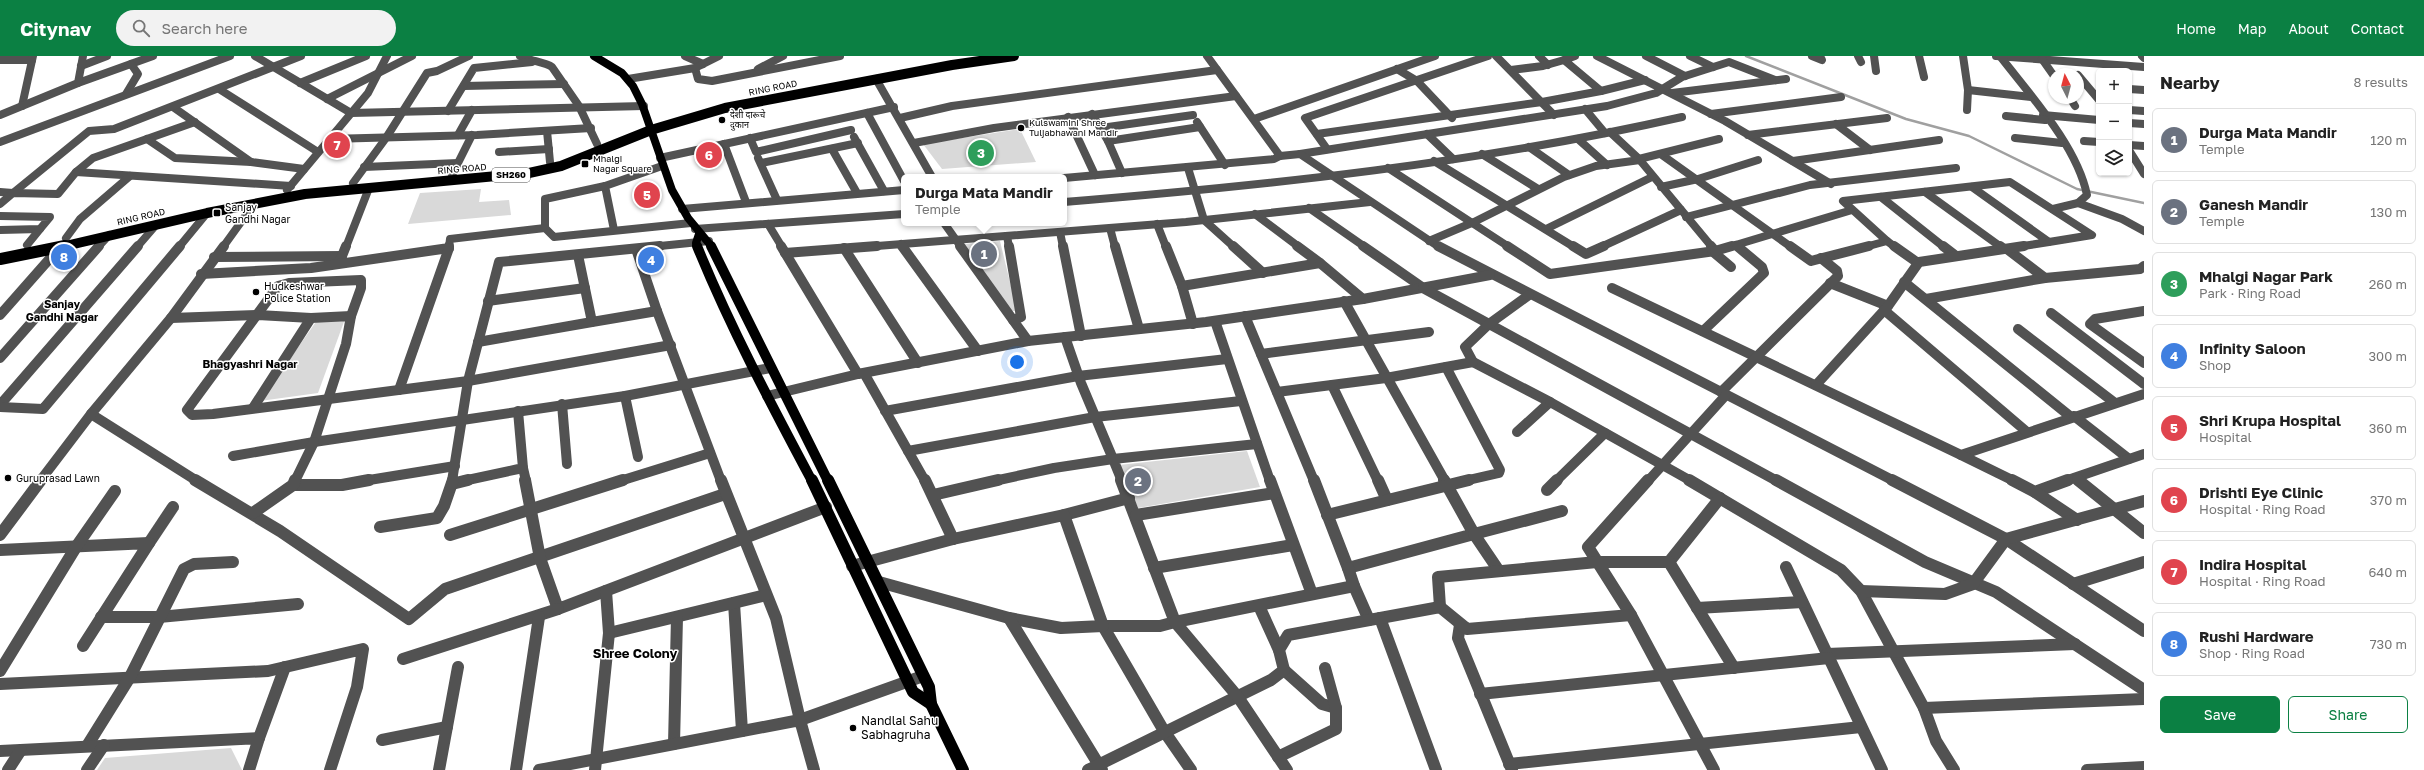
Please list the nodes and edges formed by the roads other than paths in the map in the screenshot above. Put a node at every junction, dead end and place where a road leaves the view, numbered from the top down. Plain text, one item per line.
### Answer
1 (83, 56) edge
2 (107, 56) edge
3 (153, 56) edge
4 (230, 56) edge
5 (255, 56) edge
6 (301, 56) edge
7 (366, 56) edge
8 (387, 56) edge
9 (412, 56) edge
10 (469, 56) edge
11 (520, 56) edge
12 (594, 56) edge
13 (685, 56) edge
14 (719, 56) edge
15 (783, 56) edge
16 (840, 56) edge
17 (978, 56) edge
18 (1014, 56) edge
19 (1207, 56) edge
20 (1435, 56) edge
21 (1488, 56) edge
22 (1496, 56) edge
23 (1539, 56) edge
24 (1575, 56) edge
25 (1597, 56) edge
26 (1646, 56) edge
27 (1690, 56) edge
28 (1812, 56) edge
29 (1820, 56) edge
30 (1874, 56) edge
31 (1920, 56) edge
32 (1963, 56) edge
33 (1996, 56) edge
34 (2000, 56) edge
35 (2142, 56) edge
36 (33, 58) edge
37 (2144, 58) edge
38 (0, 60) edge
39 (1564, 60) junction
40 (2042, 60) junction
41 (2066, 61) junction
42 (537, 62) junction
43 (131, 64) junction
44 (703, 64) junction
45 (1548, 65) junction
46 (81, 66) junction
47 (274, 67) junction
48 (1713, 67) junction
49 (2144, 67) edge
50 (695, 68) junction
51 (2048, 68) edge
52 (2072, 68) edge
53 (1397, 69) junction
54 (1217, 70) junction
55 (1511, 70) junction
56 (1876, 71) dead end
57 (750, 74) junction
58 (376, 76) junction
59 (1685, 76) junction
60 (1924, 77) dead end
61 (628, 79) junction
62 (876, 79) junction
63 (1786, 79) dead end
64 (1645, 80) junction
65 (1775, 80) junction
66 (1417, 81) junction
67 (2084, 81) edge
68 (78, 83) junction
69 (300, 83) junction
70 (564, 84) junction
71 (2088, 85) junction
72 (464, 86) junction
73 (2096, 86) edge
74 (218, 89) junction
75 (1663, 89) junction
76 (2132, 89) edge
77 (1968, 90) junction
78 (2144, 90) edge
79 (1601, 91) junction
80 (1672, 93) junction
81 (126, 94) junction
82 (1578, 95) junction
83 (1236, 96) junction
84 (2096, 96) edge
85 (2031, 97) junction
86 (1841, 98) dead end
87 (327, 99) junction
88 (1184, 102) junction
89 (1542, 102) junction
90 (22, 106) junction
91 (579, 106) junction
92 (644, 106) junction
93 (1293, 106) junction
94 (173, 107) junction
95 (894, 107) junction
96 (1589, 109) junction
97 (472, 110) junction
98 (1967, 110) dead end
99 (2132, 110) edge
100 (448, 111) junction
101 (2144, 111) edge
102 (403, 112) junction
103 (351, 113) junction
104 (867, 113) junction
105 (1092, 114) junction
106 (1711, 114) junction
107 (0, 115) edge
108 (1193, 115) junction
109 (1449, 115) junction
110 (1554, 115) junction
111 (2006, 116) dead end
112 (1682, 117) dead end
113 (2044, 117) junction
114 (844, 118) junction
115 (900, 118) junction
116 (1068, 118) junction
117 (1306, 118) junction
118 (1887, 118) dead end
119 (1254, 120) junction
120 (2096, 120) edge
121 (195, 122) junction
122 (2132, 123) edge
123 (1836, 124) junction
124 (2144, 124) edge
125 (650, 126) junction
126 (1200, 127) junction
127 (591, 128) junction
128 (1101, 128) junction
129 (1462, 128) junction
130 (851, 130) junction
131 (547, 132) junction
132 (1608, 133) junction
133 (1317, 134) junction
134 (1427, 134) junction
135 (458, 135) junction
136 (472, 135) junction
137 (1748, 135) junction
138 (386, 138) junction
139 (750, 138) junction
140 (2015, 138) dead end
141 (147, 139) junction
142 (329, 139) junction
143 (1578, 139) junction
144 (1719, 139) dead end
145 (1939, 140) dead end
146 (1108, 141) junction
147 (2084, 141) dead end
148 (0, 142) edge
149 (2096, 142) edge
150 (858, 143) junction
151 (914, 143) junction
152 (2062, 143) junction
153 (597, 144) junction
154 (724, 144) junction
155 (2132, 145) edge
156 (2144, 146) edge
157 (832, 148) junction
158 (1529, 148) junction
159 (549, 149) junction
160 (1327, 149) junction
161 (1870, 150) junction
162 (318, 152) junction
163 (499, 152) dead end
164 (756, 152) junction
165 (1300, 154) junction
166 (1482, 154) junction
167 (1662, 155) junction
168 (2132, 155) edge
169 (1280, 156) junction
170 (1453, 159) junction
171 (1639, 160) junction
172 (1758, 160) dead end
173 (1793, 161) junction
174 (251, 162) junction
175 (550, 162) junction
176 (661, 162) junction
177 (1434, 162) junction
178 (458, 163) junction
179 (761, 163) junction
180 (1225, 165) junction
181 (1607, 165) junction
182 (364, 167) junction
183 (1188, 168) junction
184 (1388, 168) junction
185 (1956, 168) dead end
186 (304, 170) junction
187 (76, 172) junction
188 (1122, 173) junction
189 (930, 174) edge
190 (2144, 174) edge
191 (452, 175) junction
192 (901, 175) edge
193 (1095, 175) junction
194 (1569, 175) junction
195 (130, 176) junction
196 (1335, 176) junction
197 (1652, 177) junction
198 (1067, 178) edge
199 (1698, 179) junction
200 (353, 183) junction
201 (1831, 184) junction
202 (605, 186) junction
203 (1661, 187) junction
204 (1972, 187) junction
205 (289, 188) junction
206 (369, 188) junction
207 (901, 190) edge
208 (1538, 190) junction
209 (884, 191) junction
210 (0, 192) edge
211 (1196, 192) junction
212 (1925, 192) junction
213 (13, 193) junction
214 (857, 193) junction
215 (272, 197) junction
216 (1881, 197) junction
217 (777, 200) junction
218 (746, 202) junction
219 (1067, 202) edge
220 (1370, 202) junction
221 (2078, 203) junction
222 (0, 204) edge
223 (254, 204) junction
224 (1508, 205) junction
225 (1733, 206) junction
226 (1308, 208) junction
227 (682, 209) junction
228 (2053, 209) junction
229 (1852, 210) junction
230 (207, 213) junction
231 (1683, 213) junction
232 (901, 214) edge
233 (1254, 214) junction
234 (0, 216) edge
235 (1204, 220) junction
236 (1474, 222) junction
237 (768, 224) junction
238 (1157, 224) junction
239 (156, 225) junction
240 (946, 226) edge
241 (546, 228) junction
242 (1110, 228) junction
243 (40, 229) junction
244 (1546, 229) junction
245 (0, 230) edge
246 (614, 230) junction
247 (2144, 231) edge
248 (695, 232) junction
249 (1060, 232) junction
250 (1773, 234) junction
251 (109, 235) junction
252 (1008, 236) junction
253 (66, 238) junction
254 (955, 240) junction
255 (1430, 241) junction
256 (1887, 241) junction
257 (2049, 242) junction
258 (901, 244) junction
259 (27, 245) junction
260 (1736, 245) junction
261 (60, 247) junction
262 (448, 248) junction
263 (844, 248) junction
264 (636, 249) junction
265 (2005, 249) junction
266 (0, 250) edge
267 (1714, 251) junction
268 (786, 252) junction
269 (1586, 254) junction
270 (578, 255) junction
271 (342, 256) junction
272 (1956, 256) junction
273 (214, 257) junction
274 (1821, 258) junction
275 (0, 259) edge
276 (1320, 263) junction
277 (1918, 263) junction
278 (339, 264) junction
279 (1605, 266) junction
280 (1731, 267) dead end
281 (2143, 269) edge
282 (1263, 273) junction
283 (201, 274) junction
284 (1490, 275) junction
285 (2045, 278) junction
286 (1904, 282) junction
287 (1830, 283) junction
288 (1182, 286) junction
289 (585, 288) junction
290 (1423, 288) junction
291 (1612, 288) dead end
292 (1528, 295) junction
293 (1363, 299) junction
294 (1926, 299) junction
295 (488, 301) junction
296 (1344, 301) junction
297 (1886, 308) junction
298 (657, 311) junction
299 (2144, 311) edge
300 (2052, 313) dead end
301 (0, 315) edge
302 (258, 315) junction
303 (351, 316) junction
304 (1245, 316) junction
305 (171, 318) junction
306 (311, 318) junction
307 (1014, 320) junction
308 (1214, 321) junction
309 (592, 322) junction
310 (1193, 324) junction
311 (1489, 324) junction
312 (2018, 329) dead end
313 (1139, 330) junction
314 (1703, 331) junction
315 (1429, 332) dead end
316 (1081, 336) junction
317 (1065, 337) junction
318 (1365, 340) junction
319 (1028, 341) junction
320 (478, 342) junction
321 (671, 345) junction
322 (978, 351) junction
323 (2144, 353) edge
324 (1261, 354) junction
325 (2133, 355) junction
326 (1758, 357) junction
327 (0, 358) edge
328 (1227, 359) junction
329 (1473, 362) junction
330 (918, 363) junction
331 (2144, 363) edge
332 (1446, 367) junction
333 (770, 368) junction
334 (757, 372) junction
335 (861, 374) junction
336 (1078, 376) junction
337 (1386, 378) junction
338 (468, 381) junction
339 (2144, 384) edge
340 (685, 385) junction
341 (1332, 385) junction
342 (1816, 385) junction
343 (399, 390) junction
344 (782, 392) junction
345 (1278, 392) junction
346 (1724, 394) junction
347 (2144, 394) edge
348 (625, 396) junction
349 (767, 396) junction
350 (328, 398) junction
351 (1241, 401) junction
352 (1550, 402) junction
353 (2115, 403) junction
354 (562, 404) junction
355 (0, 406) edge
356 (253, 408) junction
357 (518, 411) junction
358 (885, 411) junction
359 (91, 414) junction
360 (1095, 417) junction
361 (2073, 417) junction
362 (462, 419) junction
363 (1517, 432) dead end
364 (2027, 432) junction
365 (1605, 433) junction
366 (1690, 435) junction
367 (314, 442) junction
368 (1257, 444) junction
369 (908, 451) junction
370 (710, 453) junction
371 (2144, 454) edge
372 (1961, 455) junction
373 (233, 456) dead end
374 (638, 457) dead end
375 (1113, 459) junction
376 (2129, 460) junction
377 (567, 464) dead end
378 (1662, 465) junction
379 (455, 466) junction
380 (523, 468) junction
381 (2075, 478) junction
382 (452, 484) junction
383 (292, 485) junction
384 (1446, 485) junction
385 (1547, 490) dead end
386 (115, 491) dead end
387 (2035, 492) junction
388 (1274, 493) junction
389 (725, 494) junction
390 (933, 495) junction
391 (1129, 498) junction
392 (1720, 498) junction
393 (1387, 500) junction
394 (2144, 501) edge
395 (173, 507) dead end
396 (826, 507) junction
397 (532, 509) junction
398 (2114, 509) junction
399 (1562, 511) dead end
400 (254, 513) junction
401 (1064, 515) junction
402 (1136, 515) junction
403 (1327, 515) junction
404 (2077, 520) junction
405 (380, 527) dead end
406 (2144, 533) edge
407 (1474, 534) junction
408 (0, 535) edge
409 (450, 535) dead end
410 (953, 539) junction
411 (744, 540) junction
412 (2006, 540) junction
413 (149, 543) junction
414 (1293, 545) junction
415 (76, 547) junction
416 (0, 550) edge
417 (540, 558) junction
418 (867, 560) junction
419 (233, 562) dead end
420 (1597, 562) junction
421 (1669, 562) junction
422 (2144, 562) edge
423 (852, 566) junction
424 (1786, 567) dead end
425 (1154, 568) junction
426 (1348, 568) junction
427 (1499, 571) junction
428 (879, 582) junction
429 (1973, 584) junction
430 (2073, 584) junction
431 (1354, 586) junction
432 (606, 591) junction
433 (1861, 591) junction
434 (1312, 594) junction
435 (766, 595) junction
436 (1802, 602) junction
437 (734, 603) junction
438 (298, 604) dead end
439 (1259, 606) junction
440 (1440, 607) junction
441 (1697, 608) junction
442 (558, 610) junction
443 (1631, 615) junction
444 (101, 617) junction
445 (159, 617) junction
446 (539, 617) junction
447 (676, 617) junction
448 (1009, 618) junction
449 (1374, 619) junction
450 (1175, 622) junction
451 (1460, 625) junction
452 (1104, 626) junction
453 (2144, 631) edge
454 (609, 633) junction
455 (2075, 644) junction
456 (83, 646) dead end
457 (1279, 650) junction
458 (1892, 652) junction
459 (1828, 656) junction
460 (403, 659) dead end
461 (285, 667) junction
462 (458, 667) dead end
463 (1325, 668) dead end
464 (1734, 668) junction
465 (1284, 670) junction
466 (0, 671) edge
467 (923, 676) junction
468 (1664, 676) junction
469 (130, 677) junction
470 (908, 682) junction
471 (0, 684) edge
472 (2144, 690) edge
473 (1480, 694) junction
474 (1238, 697) junction
475 (2144, 699) edge
476 (931, 704) junction
477 (1336, 708) junction
478 (1924, 708) junction
479 (800, 720) junction
480 (447, 727) junction
481 (1861, 727) junction
482 (742, 731) junction
483 (1164, 731) junction
484 (259, 738) junction
485 (382, 740) dead end
486 (1700, 743) junction
487 (674, 744) junction
488 (104, 745) junction
489 (88, 746) junction
490 (21, 750) junction
491 (0, 751) edge
492 (1278, 757) junction
493 (595, 765) edge
494 (1511, 767) edge
495 (1096, 768) edge
496 (2143, 768) edge
497 (8, 770) edge
498 (87, 770) edge
499 (250, 770) edge
500 (330, 770) edge
501 (439, 770) edge
502 (516, 770) edge
503 (539, 770) edge
504 (814, 770) edge
505 (963, 770) edge
506 (1191, 770) edge
507 (1287, 770) edge
508 (1436, 770) edge
509 (1714, 770) edge
510 (1882, 770) edge
511 (1954, 770) edge
512 (2087, 770) edge

1 - 46 street
2 - 46 street
3 - 43 street
4 - 81 street
5 - 47 street
6 - 47 street
7 - 69 street
8 - 58 street
9 - 58 street
10 - 102 street
11 - 42 street
12 - 61 main road
13 - 44 street
14 - 44 street
15 - 57 street
16 - 57 street
17 - 125 highway, RING ROAD / SH260
18 - 62 highway, RING ROAD / SH260
19 - 54 street
20 - 53 street
21 - 66 street
22 - 55 street
23 - 45 street
24 - 39 street
25 - 64 street
26 - 59 street
27 - 48 street
28 - 29 street
30 - 56 street
31 - 60 street
32 - 77 street
33 - 34 street
34 - 40 street
34 - 85 street
35 - 37 street
36 - 38 street
36 - 90 street
39 - 45 street
39 - 79 street
40 - 41 street
40 - 51 street
41 - 49 street
41 - 52 street
42 - 70 street
42 - 72 street
43 - 68 street
43 - 81 street
44 - 50 street
45 - 55 street
46 - 68 street
47 - 69 street
47 - 74 street
48 - 59 street
48 - 65 street
50 - 57 street
50 - 61 street
53 - 66 street
53 - 93 street
54 - 83 street
54 - 115 street
55 - 89 street
58 - 87 street
58 - 103 street
59 - 75 street
61 - 92 main road
62 - 95 street
62 - 125 highway, RING ROAD / SH260
63 - 65 street
64 - 75 street
64 - 79 street
65 - 80 street
66 - 109 street
66 - 117 street
67 - 71 street
68 - 90 street
69 - 87 street
70 - 72 street
70 - 91 street
71 - 73 street
71 - 84 street
72 - 100 street
74 - 94 street
74 - 162 street
75 - 80 street
75 - 96 street
76 - 78 street
77 - 85 street
77 - 98 street
79 - 82 street
80 - 106 street
81 - 148 street
82 - 89 street
82 - 96 street
83 - 88 street
83 - 119 street
85 - 113 street
86 - 106 street
87 - 103 street
88 - 105 street
88 - 108 street
89 - 109 street
89 - 110 street
90 - 107 street
91 - 92 street
91 - 97 street
91 - 127 street
92 - 125 main road
93 - 117 street
93 - 119 street
94 - 121 street
94 - 213 street
95 - 104 street
95 - 115 street
96 - 110 street
96 - 132 street
97 - 100 street
97 - 135 street
99 - 101 street
100 - 102 street
102 - 103 street
102 - 138 street
103 - 142 street
104 - 114 street
104 - 192 street
105 - 116 street
105 - 128 street
106 - 137 street
108 - 126 street
108 - 128 street
109 - 129 street
109 - 133 street
110 - 129 street
111 - 113 street
112 - 132 street
113 - 120 street
113 - 152 street
114 - 130 street
114 - 139 street
115 - 151 street
116 - 151 street
116 - 193 street
117 - 133 street
118 - 123 street
119 - 169 street
121 - 141 street
121 - 174 street
122 - 124 street
123 - 137 street
123 - 161 street
125 - 153 highway, RING ROAD / SH260
125 - 176 main road
125 - 206 highway, RING ROAD / SH260
126 - 146 street
126 - 180 street
127 - 131 street
127 - 153 street
128 - 146 street
129 - 134 street
130 - 150 street
130 - 164 street
131 - 136 street
131 - 159 street
132 - 143 street
132 - 171 street
133 - 160 street
134 - 160 street
134 - 170 street
135 - 136 street
135 - 138 street
136 - 178 street
137 - 173 street
138 - 142 street
138 - 182 street
139 - 154 street
139 - 164 street
140 - 152 street
141 - 174 street
141 - 187 street
142 - 162 street
143 - 158 street
143 - 181 street
144 - 167 street
145 - 161 street
146 - 188 street
147 - 149 street
150 - 157 street
150 - 209 street
151 - 189 street
152 - 221 street
153 - 175 highway, RING ROAD / SH260
154 - 176 street
154 - 218 street
155 - 156 street
157 - 179 street
157 - 214 street
158 - 166 street
158 - 194 street
159 - 163 street
159 - 175 street
160 - 165 street
161 - 173 street
162 - 186 street
164 - 179 street
165 - 169 street
165 - 196 street
166 - 170 street
166 - 208 street
167 - 171 street
167 - 199 street
168 - 190 street
169 - 180 street
170 - 177 street
171 - 181 street
171 - 197 street
172 - 199 street
173 - 201 street
174 - 186 street
175 - 191 highway, RING ROAD / SH260
176 - 202 street
176 - 227 main road
177 - 184 street
177 - 224 street
178 - 182 street
178 - 191 street
179 - 217 street
180 - 183 street
181 - 194 street
182 - 200 street
183 - 188 street
183 - 211 street
184 - 196 street
184 - 236 street
185 - 201 street
186 - 205 street
187 - 195 street
187 - 213 street
188 - 193 street
191 - 200 highway, RING ROAD / SH260
193 - 198 street
194 - 208 street
195 - 205 street
195 - 253 street
196 - 211 street
196 - 220 street
197 - 203 street
197 - 244 street
199 - 203 street
199 - 225 street
200 - 205 highway, RING ROAD / SH260
201 - 225 street
202 - 241 street
202 - 246 street
203 - 231 street
204 - 212 street
204 - 228 street
204 - 257 street
205 - 215 highway, RING ROAD / SH260
206 - 215 highway, RING ROAD / SH260
206 - 271 street
207 - 209 street
208 - 224 street
209 - 214 street
210 - 213 street
211 - 219 street
211 - 235 street
212 - 216 street
212 - 265 street
213 - 222 street
214 - 217 street
215 - 223 highway, RING ROAD / SH260
215 - 253 highway, RING ROAD / SH260
216 - 229 street
216 - 272 street
217 - 218 street
218 - 227 street
220 - 226 street
220 - 255 street
221 - 228 street
221 - 247 street
223 - 230 highway, RING ROAD / SH260
223 - 273 street
224 - 236 street
224 - 244 street
225 - 231 street
225 - 250 street
226 - 233 street
226 - 290 street
227 - 248 main road
228 - 257 street
229 - 250 street
229 - 256 street
230 - 239 highway, RING ROAD / SH260
230 - 355 street
231 - 267 street
231 - 269 street
232 - 237 street
233 - 235 street
233 - 276 street
234 - 243 street
235 - 238 street
235 - 282 street
236 - 255 street
236 - 279 street
237 - 248 street
237 - 268 street
238 - 242 street
238 - 288 street
239 - 251 highway, RING ROAD / SH260
239 - 355 street
240 - 254 street
241 - 246 street
241 - 262 street
242 - 249 street
242 - 313 street
243 - 245 street
243 - 259 street
244 - 269 street
246 - 248 street
248 - 264 street
248 - 333 main road
248 - 334 main road
249 - 252 street
249 - 316 street
250 - 260 street
250 - 274 street
251 - 261 highway, RING ROAD / SH260
251 - 327 street
252 - 254 street
252 - 307 street
253 - 259 highway, RING ROAD / SH260
254 - 258 street
254 - 307 street
255 - 284 street
256 - 274 street
256 - 277 street
257 - 265 street
258 - 263 street
258 - 322 street
259 - 266 highway, RING ROAD / SH260
260 - 267 street
260 - 314 street
261 - 275 highway, RING ROAD / SH260
261 - 301 street
262 - 278 street
262 - 343 street
263 - 268 street
263 - 330 street
264 - 270 street
264 - 298 street
265 - 272 street
265 - 285 street
267 - 279 street
267 - 280 street
268 - 335 street
269 - 279 street
270 - 289 street
270 - 295 street
271 - 273 street
271 - 278 street
272 - 277 street
273 - 283 street
274 - 287 street
276 - 282 street
276 - 293 street
277 - 286 street
278 - 283 street
281 - 285 street
282 - 288 street
283 - 305 street
284 - 290 street
284 - 292 street
285 - 294 street
286 - 294 street
286 - 297 street
287 - 297 street
287 - 326 street
288 - 310 street
289 - 295 street
289 - 309 street
290 - 293 street
290 - 311 street
291 - 314 street
292 - 311 street
292 - 346 street
293 - 296 street
294 - 361 street
295 - 320 street
296 - 304 street
296 - 318 street
297 - 342 street
297 - 364 street
298 - 309 street
298 - 321 street
299 - 325 street
300 - 339 street
302 - 303 street
302 - 305 street
302 - 306 street
302 - 356 street
303 - 306 street
303 - 350 street
304 - 308 street
304 - 324 street
305 - 359 street
306 - 356 street
307 - 319 street
308 - 310 street
308 - 328 street
309 - 320 street
310 - 313 street
311 - 329 street
311 - 366 street
312 - 353 street
313 - 316 street
314 - 326 street
315 - 318 street
316 - 317 street
317 - 319 street
317 - 336 street
318 - 324 street
318 - 337 street
319 - 322 street
320 - 338 street
321 - 338 street
321 - 340 street
322 - 330 street
323 - 325 street
324 - 345 street
325 - 331 street
326 - 342 street
326 - 346 street
328 - 336 street
328 - 351 street
329 - 332 street
329 - 352 street
330 - 335 street
332 - 337 street
332 - 384 street
333 - 334 street
333 - 344 main road
334 - 340 street
334 - 349 main road
335 - 344 street
335 - 358 street
336 - 358 street
336 - 360 street
337 - 341 street
337 - 384 street
338 - 343 street
338 - 362 street
340 - 348 street
340 - 370 street
341 - 345 street
341 - 393 street
342 - 372 street
343 - 350 street
344 - 349 street
344 - 418 main road
345 - 403 street
346 - 366 street
346 - 412 street
347 - 353 street
348 - 354 street
348 - 374 street
349 - 396 main road
350 - 356 street
350 - 367 street
351 - 360 street
351 - 368 street
352 - 363 street
352 - 365 street
353 - 361 street
354 - 357 street
354 - 377 street
357 - 362 street
357 - 380 street
358 - 369 street
359 - 400 street
359 - 408 street
360 - 369 street
360 - 375 street
361 - 364 street
361 - 376 street
362 - 367 street
362 - 379 street
364 - 372 street
365 - 378 street
365 - 385 street
366 - 378 street
366 - 429 street
367 - 373 street
367 - 383 street
368 - 375 street
368 - 388 street
369 - 390 street
370 - 389 street
370 - 397 street
371 - 376 street
372 - 387 street
375 - 390 street
375 - 391 street
376 - 381 street
378 - 392 street
378 - 420 street
379 - 382 street
379 - 383 street
380 - 382 street
380 - 397 street
381 - 387 street
381 - 398 street
382 - 405 street
383 - 400 street
384 - 393 street
384 - 407 street
386 - 415 street
387 - 404 street
388 - 402 street
388 - 414 street
389 - 411 street
389 - 417 street
390 - 410 street
391 - 401 street
391 - 402 street
392 - 421 street
392 - 433 street
393 - 403 street
394 - 398 street
395 - 413 street
396 - 411 street
396 - 423 main road
397 - 409 street
397 - 417 street
398 - 404 street
398 - 406 street
399 - 407 street
400 - 417 street
401 - 410 street
401 - 452 street
402 - 425 street
403 - 426 street
404 - 412 street
407 - 426 street
407 - 427 street
410 - 418 street
411 - 432 street
411 - 435 street
412 - 429 street
412 - 430 street
413 - 415 street
413 - 444 street
414 - 425 street
414 - 434 street
415 - 416 street
415 - 466 street
417 - 442 street
418 - 423 street
418 - 428 main road
419 - 445 street
420 - 421 street
420 - 427 street
420 - 443 street
421 - 441 street
422 - 430 street
423 - 470 main road
424 - 436 street
425 - 450 street
426 - 431 street
427 - 440 street
428 - 448 street
428 - 467 main road
429 - 433 street
429 - 455 street
430 - 453 street
431 - 434 street
431 - 449 street
432 - 442 street
432 - 454 street
433 - 458 street
434 - 439 street
435 - 437 street
435 - 479 street
436 - 441 street
436 - 459 street
437 - 447 street
437 - 482 street
438 - 445 street
439 - 450 street
439 - 457 street
440 - 449 street
440 - 451 street
441 - 464 street
442 - 446 street
443 - 451 street
443 - 468 street
444 - 445 street
444 - 456 street
445 - 469 street
446 - 460 street
446 - 502 street
447 - 454 street
447 - 487 street
448 - 452 street
448 - 495 street
449 - 457 street
449 - 508 street
450 - 452 street
450 - 474 street
451 - 473 street
452 - 483 street
454 - 493 street
455 - 458 street
455 - 472 street
457 - 465 street
458 - 459 street
458 - 478 street
459 - 464 street
459 - 481 street
461 - 469 street
461 - 484 street
461 - 500 street
462 - 480 street
463 - 477 street
464 - 468 street
465 - 474 street
465 - 477 street
467 - 470 street
467 - 476 main road
468 - 473 street
468 - 486 street
469 - 471 street
469 - 489 street
470 - 476 main road
470 - 479 street
473 - 494 street
474 - 483 street
474 - 492 street
475 - 478 street
476 - 505 main road
477 - 492 street
478 - 511 street
479 - 482 street
479 - 504 street
480 - 485 street
480 - 501 street
481 - 486 street
481 - 510 street
482 - 487 street
483 - 495 street
483 - 506 street
484 - 488 street
484 - 499 street
486 - 494 street
486 - 509 street
487 - 493 street
488 - 489 street
488 - 498 street
489 - 490 street
490 - 491 street
490 - 497 street
492 - 507 street
493 - 503 street
496 - 512 street

